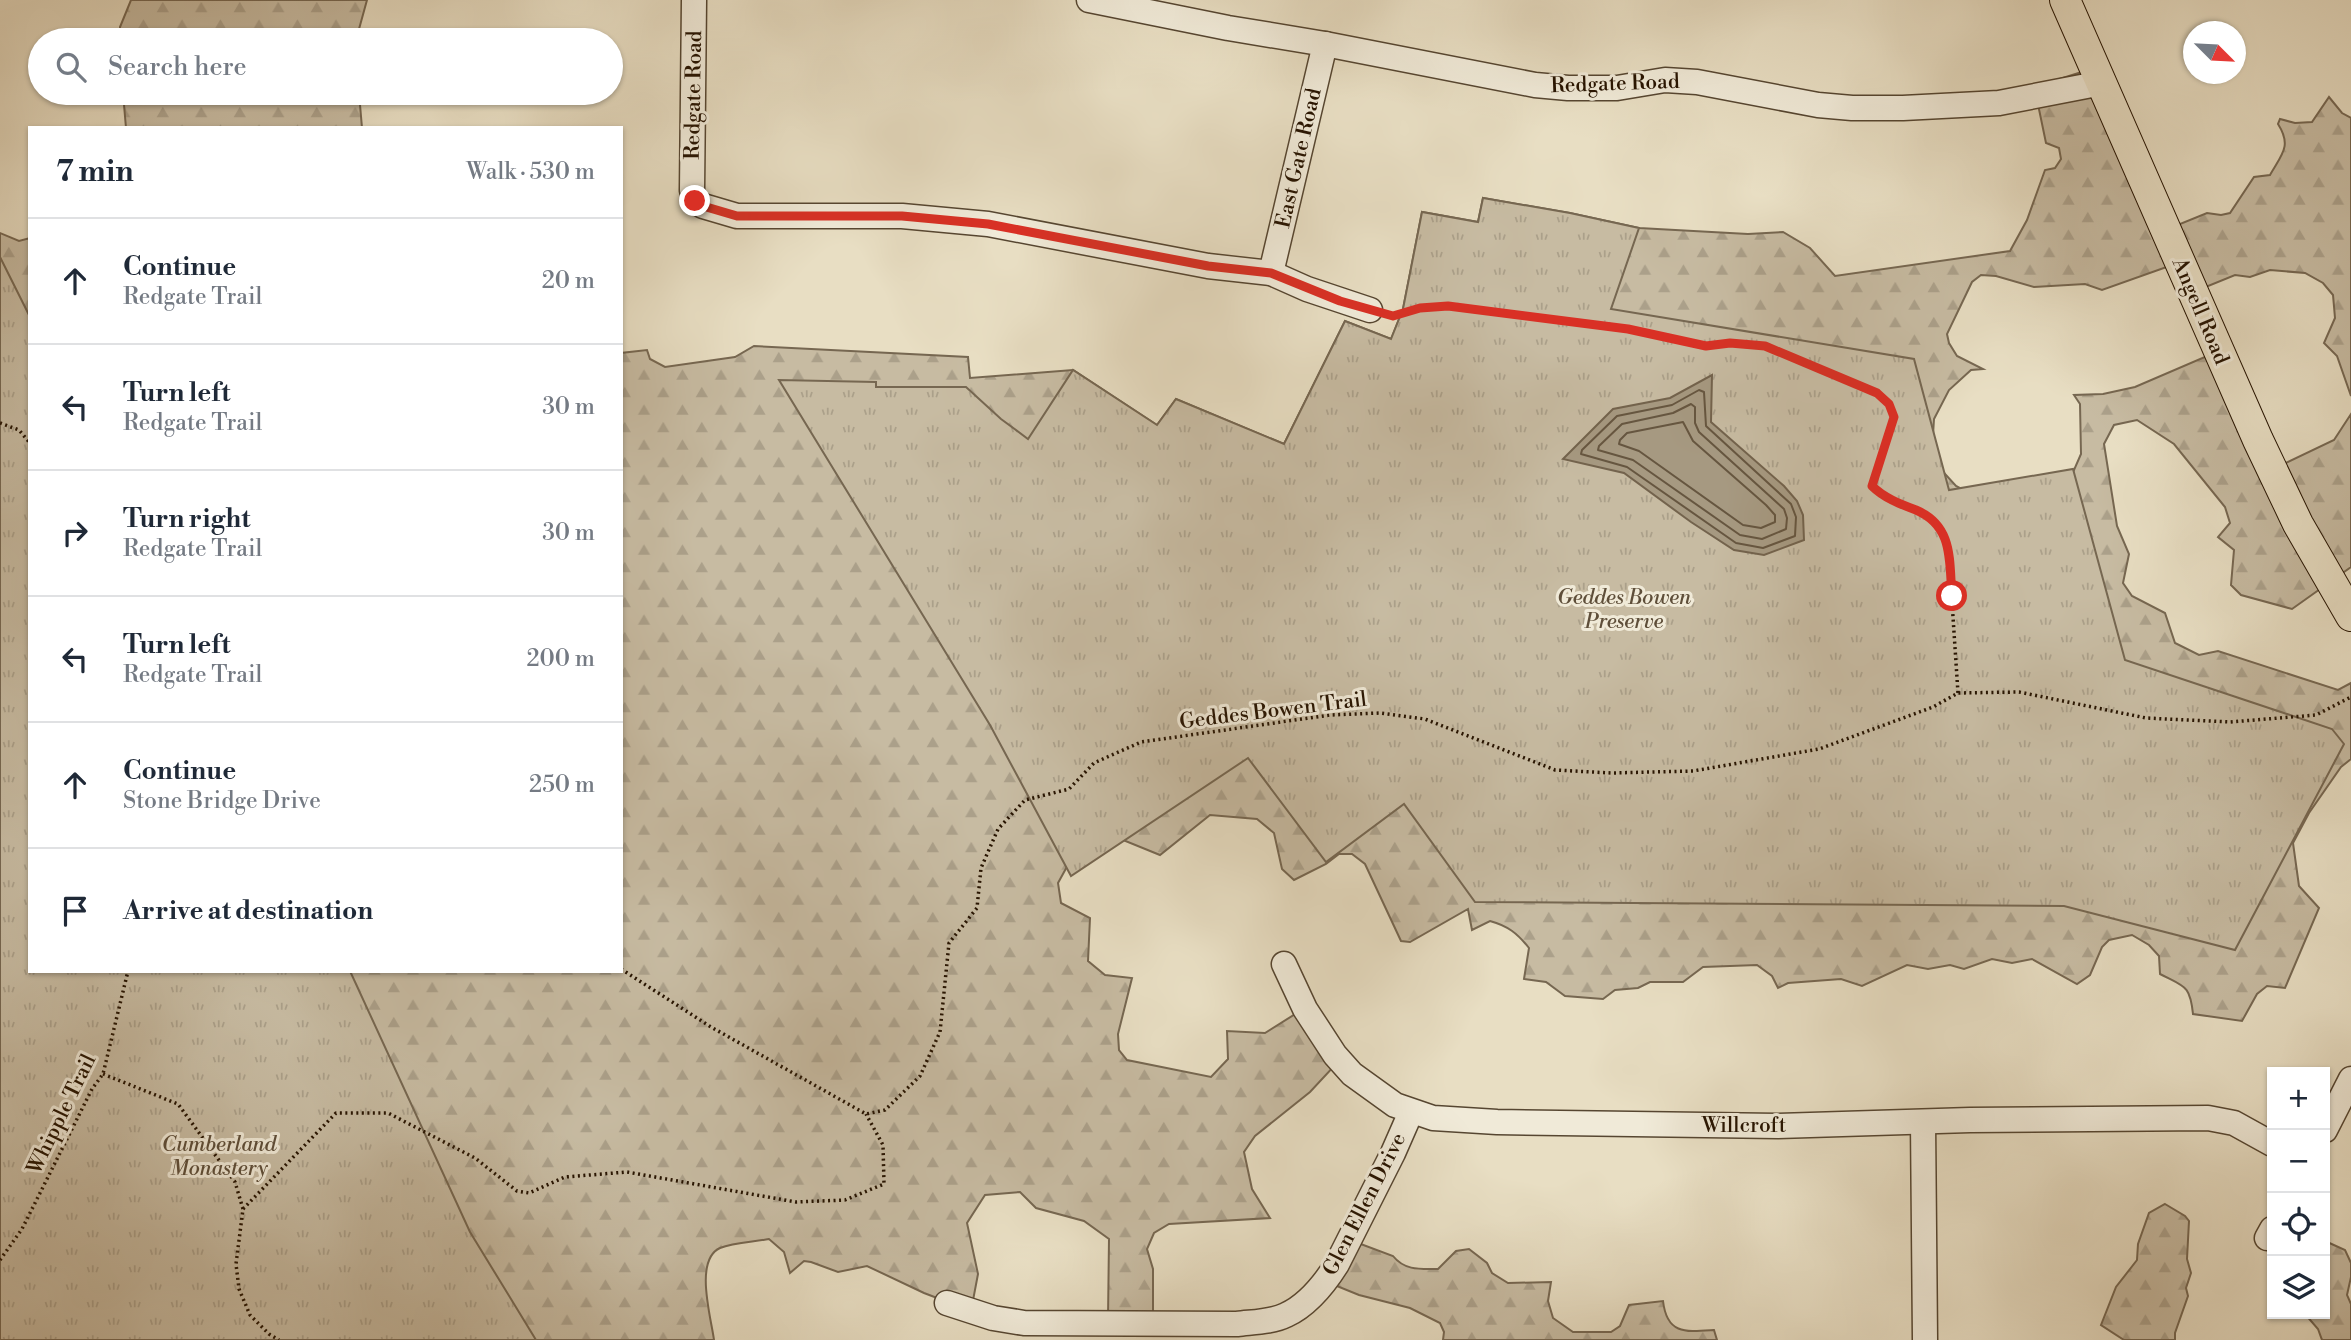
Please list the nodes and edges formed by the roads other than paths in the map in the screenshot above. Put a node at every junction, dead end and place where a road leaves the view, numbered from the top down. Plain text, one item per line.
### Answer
1 (694, 0) edge
2 (1089, 0) edge
3 (2065, 0) edge
4 (1325, 44) junction
5 (2102, 83) junction
6 (1271, 273) junction
7 (1370, 310) road end
8 (2351, 616) edge
9 (1284, 964) dead end
10 (2351, 1080) edge
11 (1411, 1112) junction
12 (2330, 1120) edge
13 (1923, 1122) junction
14 (2267, 1141) edge
15 (947, 1303) dead end
16 (1925, 1340) edge

1 - 6 street, Redgate Road
2 - 4 street, Redgate Road
3 - 5 main road, Angell Road
4 - 5 street, Redgate Road
4 - 6 street, East Gate Road
5 - 8 main road, Angell Road
6 - 7 street
9 - 11 street, Willcroft
10 - 12 street
11 - 13 street, Willcroft
11 - 15 street, Glen Ellen Drive
13 - 14 street, Willcroft
13 - 16 street

